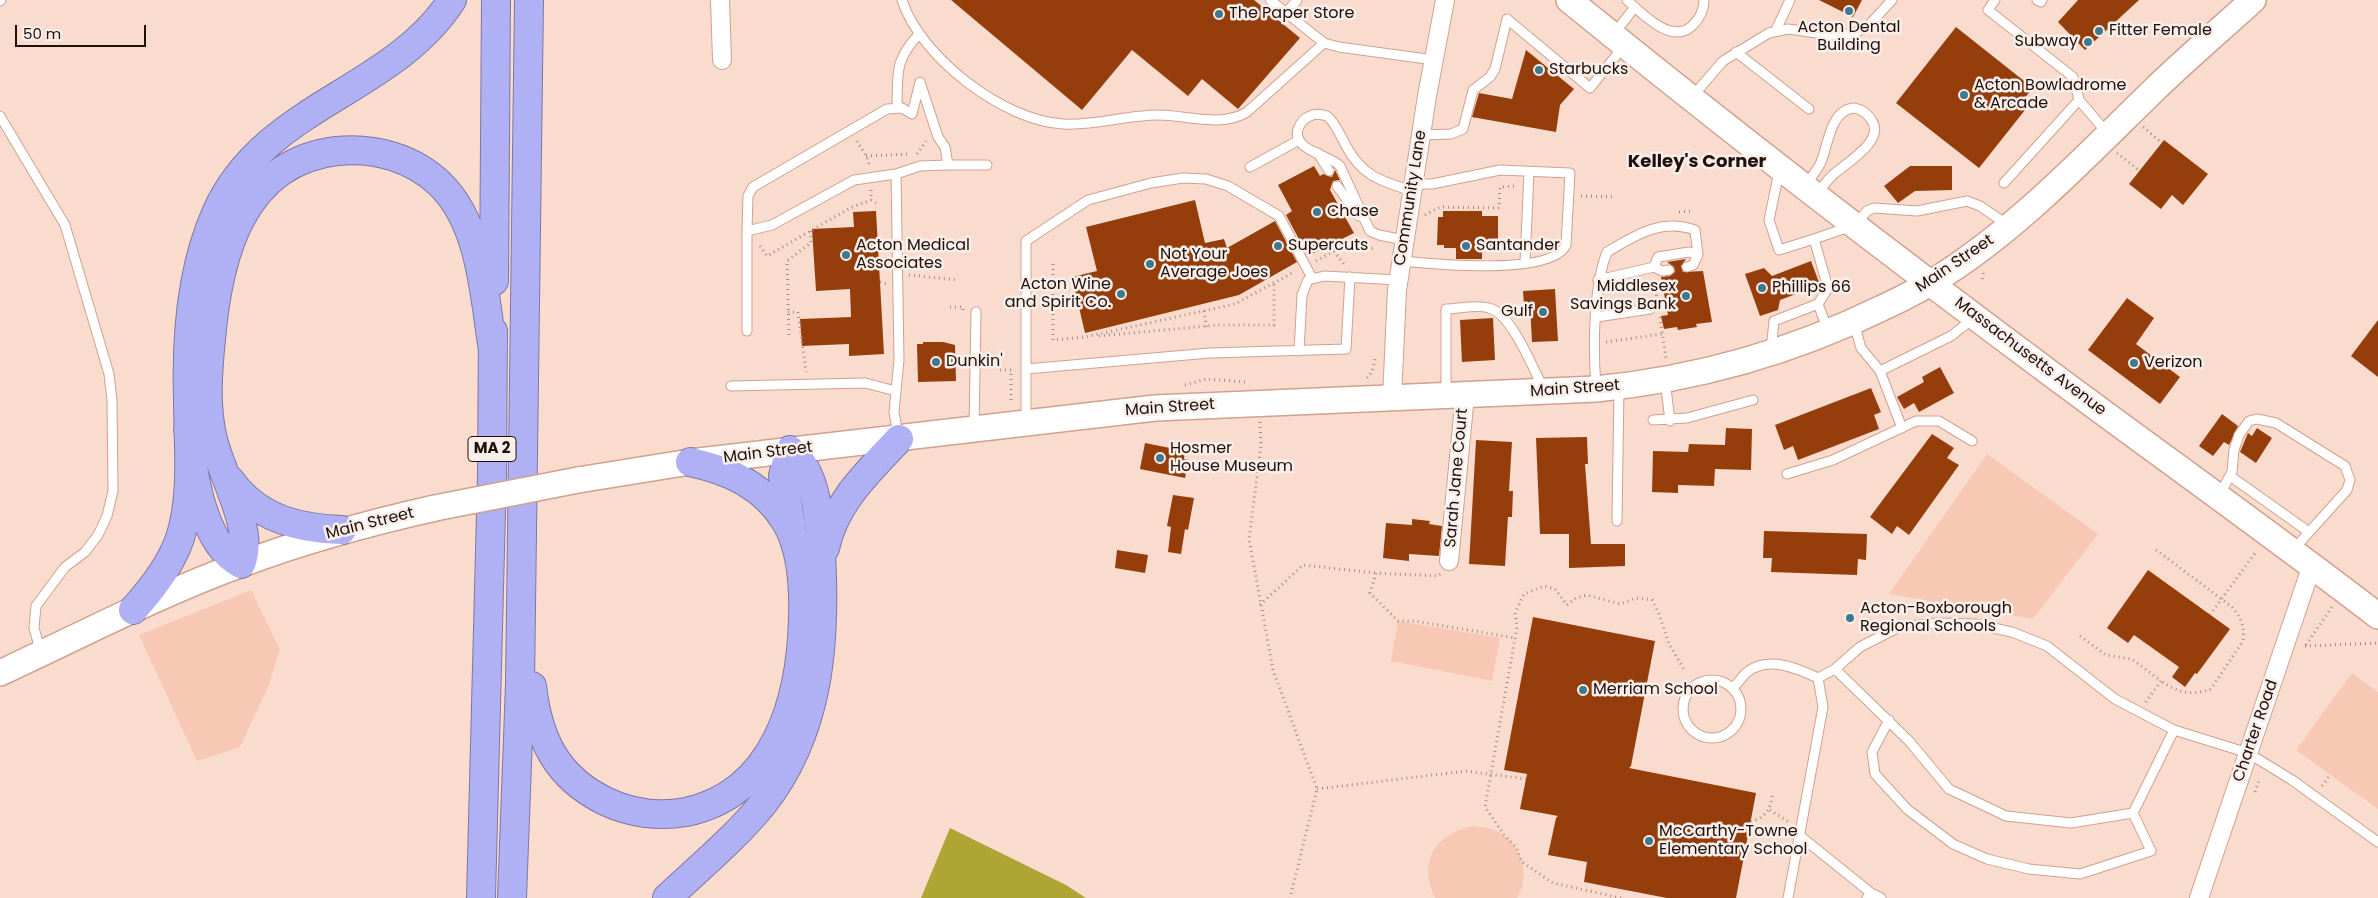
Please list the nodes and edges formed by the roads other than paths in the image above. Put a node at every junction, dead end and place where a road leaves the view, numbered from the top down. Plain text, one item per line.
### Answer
1 (452, 0) edge
2 (496, 0) edge
3 (529, 0) edge
4 (720, 0) edge
5 (902, 0) edge
6 (1270, 0) edge
7 (1297, 0) edge
8 (1445, 0) edge
9 (1569, 0) edge
10 (1627, 0) edge
11 (1704, 0) edge
12 (1790, 0) edge
13 (1892, 0) edge
14 (1995, 0) edge
15 (2037, 0) edge
16 (2042, 0) edge
17 (2251, 1) edge
18 (1635, 7) junction
19 (1286, 13) junction
20 (1776, 30) junction
21 (919, 34) junction
22 (1619, 40) junction
23 (1324, 43) junction
24 (1736, 52) junction
25 (722, 60) dead end
26 (1434, 60) junction
27 (1691, 99) junction
28 (2079, 100) junction
29 (897, 107) junction
30 (1809, 109) dead end
31 (0, 116) edge
32 (1421, 135) junction
33 (2105, 138) junction
34 (1299, 140) junction
35 (1318, 153) junction
36 (948, 164) junction
37 (986, 165) dead end
38 (1250, 167) dead end
39 (1780, 168) junction
40 (1329, 171) dead end
41 (1529, 172) junction
42 (896, 174) junction
43 (2004, 183) dead end
44 (1337, 186) dead end
45 (1413, 188) junction
46 (1810, 191) junction
47 (1366, 224) junction
48 (1855, 225) junction
49 (2009, 226) junction
50 (747, 231) junction
51 (1814, 239) junction
52 (1404, 240) junction
53 (1698, 256) junction
54 (1401, 261) junction
55 (1524, 262) junction
56 (1654, 267) junction
57 (1687, 267) dead end
58 (1669, 270) dead end
59 (1350, 277) junction
60 (1312, 278) junction
61 (1398, 280) junction
62 (1598, 280) junction
63 (1932, 283) junction
64 (1818, 304) junction
65 (1654, 307) road end
66 (976, 312) dead end
67 (1597, 317) junction
68 (1976, 317) junction
69 (1854, 322) junction
70 (748, 331) dead end
71 (1829, 333) junction
72 (493, 350) junction
73 (1299, 351) junction
74 (1770, 353) junction
75 (1026, 369) junction
76 (1880, 371) junction
77 (1666, 373) junction
78 (731, 386) dead end
79 (1607, 388) junction
80 (896, 390) junction
81 (1546, 392) junction
82 (1455, 396) junction
83 (1392, 398) junction
84 (1753, 400) dead end
85 (1653, 420) dead end
86 (1670, 420) junction
87 (1026, 423) junction
88 (1902, 428) junction
89 (188, 429) junction
90 (974, 430) junction
91 (899, 439) junction
92 (1972, 441) dead end
93 (790, 450) junction
94 (690, 462) junction
95 (220, 464) junction
96 (1787, 474) dead end
97 (2224, 486) junction
98 (1617, 521) dead end
99 (342, 530) junction
100 (2309, 532) junction
101 (795, 544) junction
102 (2302, 558) junction
103 (1449, 561) road end
104 (241, 564) junction
105 (823, 574) junction
106 (521, 605) junction
107 (132, 610) junction
108 (2378, 616) edge
109 (41, 654) junction
110 (1835, 669) junction
111 (0, 673) edge
112 (1818, 678) junction
113 (1733, 688) junction
114 (1889, 720) junction
115 (2174, 730) junction
116 (2248, 752) junction
117 (2133, 813) junction
118 (1799, 835) junction
119 (2378, 842) edge
120 (1869, 895) edge
121 (481, 898) edge
122 (512, 898) edge
123 (667, 898) edge
124 (1788, 898) edge
125 (1881, 898) edge
126 (2199, 898) edge

1 - 89 highway
2 - 72 highway, MA 2
3 - 106 highway, MA 2
4 - 25 street
5 - 21 lane
6 - 19 lane
7 - 19 lane
8 - 26 street, Community Lane
9 - 22 main road, Massachusetts Avenue
10 - 18 lane
11 - 18 lane
12 - 20 lane
13 - 20 lane
14 - 28 lane
15 - 16 lane
17 - 33 main road, Main Street
18 - 22 lane
19 - 23 lane
20 - 24 lane
21 - 23 lane
21 - 29 lane
22 - 27 main road, Massachusetts Avenue
22 - 32 lane
23 - 26 lane
24 - 27 lane
24 - 30 lane
26 - 32 street, Community Lane
27 - 39 main road, Massachusetts Avenue
28 - 33 lane
28 - 43 lane
29 - 36 lane
29 - 50 lane
31 - 109 lane
32 - 45 street, Community Lane
33 - 49 main road, Main Street
34 - 35 lane
34 - 38 lane
34 - 45 lane
35 - 40 lane
35 - 47 lane
36 - 37 lane
36 - 42 lane
39 - 46 main road, Massachusetts Avenue
39 - 51 lane
41 - 45 lane
41 - 55 lane
41 - 55 lane
42 - 50 lane
42 - 80 lane
44 - 47 lane
45 - 52 street, Community Lane
46 - 46 lane
46 - 48 main road, Massachusetts Avenue
47 - 52 lane
48 - 49 lane
48 - 51 lane
48 - 63 main road, Massachusetts Avenue
49 - 63 main road, Main Street
50 - 70 lane
51 - 64 lane
52 - 54 street, Community Lane
53 - 56 lane
53 - 57 lane
53 - 62 lane
54 - 55 lane
54 - 61 street, Community Lane
56 - 58 lane
56 - 62 lane
59 - 60 lane
59 - 61 lane
59 - 73 lane
60 - 73 lane
60 - 75 lane
61 - 83 street, Community Lane
62 - 67 lane
63 - 68 main road, Massachusetts Avenue
63 - 69 main road, Main Street
64 - 71 lane
64 - 74 lane
65 - 67 lane
66 - 90 lane
67 - 79 lane
68 - 76 lane
68 - 97 main road, Massachusetts Avenue
69 - 71 main road, Main Street
69 - 76 lane
71 - 74 main road, Main Street
72 - 95 highway
72 - 121 highway, MA 2
73 - 75 lane
74 - 77 main road, Main Street
75 - 87 lane
76 - 88 lane
77 - 79 main road, Main Street
77 - 86 lane
78 - 80 lane
79 - 81 main road, Main Street
79 - 98 lane
80 - 91 lane
81 - 82 main road, Main Street
81 - 82 lane
82 - 83 main road, Main Street
82 - 103 street, Sarah Jane Court
83 - 87 main road, Main Street
84 - 86 lane
85 - 86 lane
87 - 90 main road, Main Street
88 - 92 lane
88 - 96 lane
89 - 104 highway
89 - 107 highway
90 - 91 main road, Main Street
91 - 93 main road, Main Street
91 - 105 highway
93 - 94 main road, Main Street
93 - 101 highway
93 - 105 highway
94 - 99 main road, Main Street, bridge
94 - 101 highway
95 - 99 highway
95 - 104 highway
97 - 100 lane
97 - 100 lane
97 - 102 main road, Massachusetts Avenue
99 - 104 main road, Main Street
100 - 102 lane
101 - 106 highway
102 - 108 main road, Massachusetts Avenue
102 - 116 street, Charter Road
104 - 107 main road, Main Street
105 - 123 highway
106 - 122 highway, MA 2
107 - 109 main road, Main Street
109 - 111 main road, Main Street
110 - 112 lane
110 - 114 lane
110 - 115 lane
112 - 113 lane
112 - 118 lane
113 - 113 lane
114 - 117 lane
114 - 117 lane
115 - 116 lane
115 - 117 lane
116 - 119 lane
116 - 126 street, Charter Road
118 - 120 lane
118 - 124 lane
120 - 125 lane

